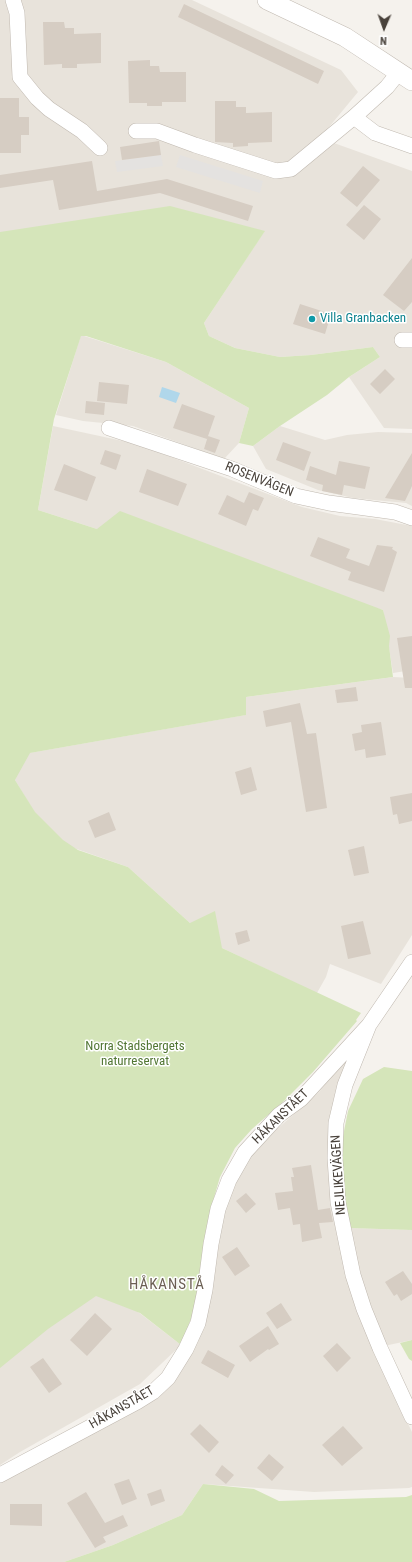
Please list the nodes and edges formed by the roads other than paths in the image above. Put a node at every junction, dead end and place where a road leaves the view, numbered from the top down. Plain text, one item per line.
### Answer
1 (13, 0) edge
2 (267, 0) edge
3 (405, 76) edge
4 (354, 118) junction
5 (136, 131) dead end
6 (412, 146) edge
7 (100, 148) dead end
8 (109, 428) dead end
9 (412, 518) edge
10 (412, 962) edge
11 (369, 1025) junction
12 (412, 1417) edge
13 (0, 1475) edge

1 - 7 street
2 - 3 street
3 - 4 street
4 - 5 street
4 - 6 street
8 - 9 street, ROSENVÄGEN
10 - 11 street, NEJLIKEVÄGEN
11 - 12 street, NEJLIKEVÄGEN
11 - 13 street, HÅKANSTÅET

